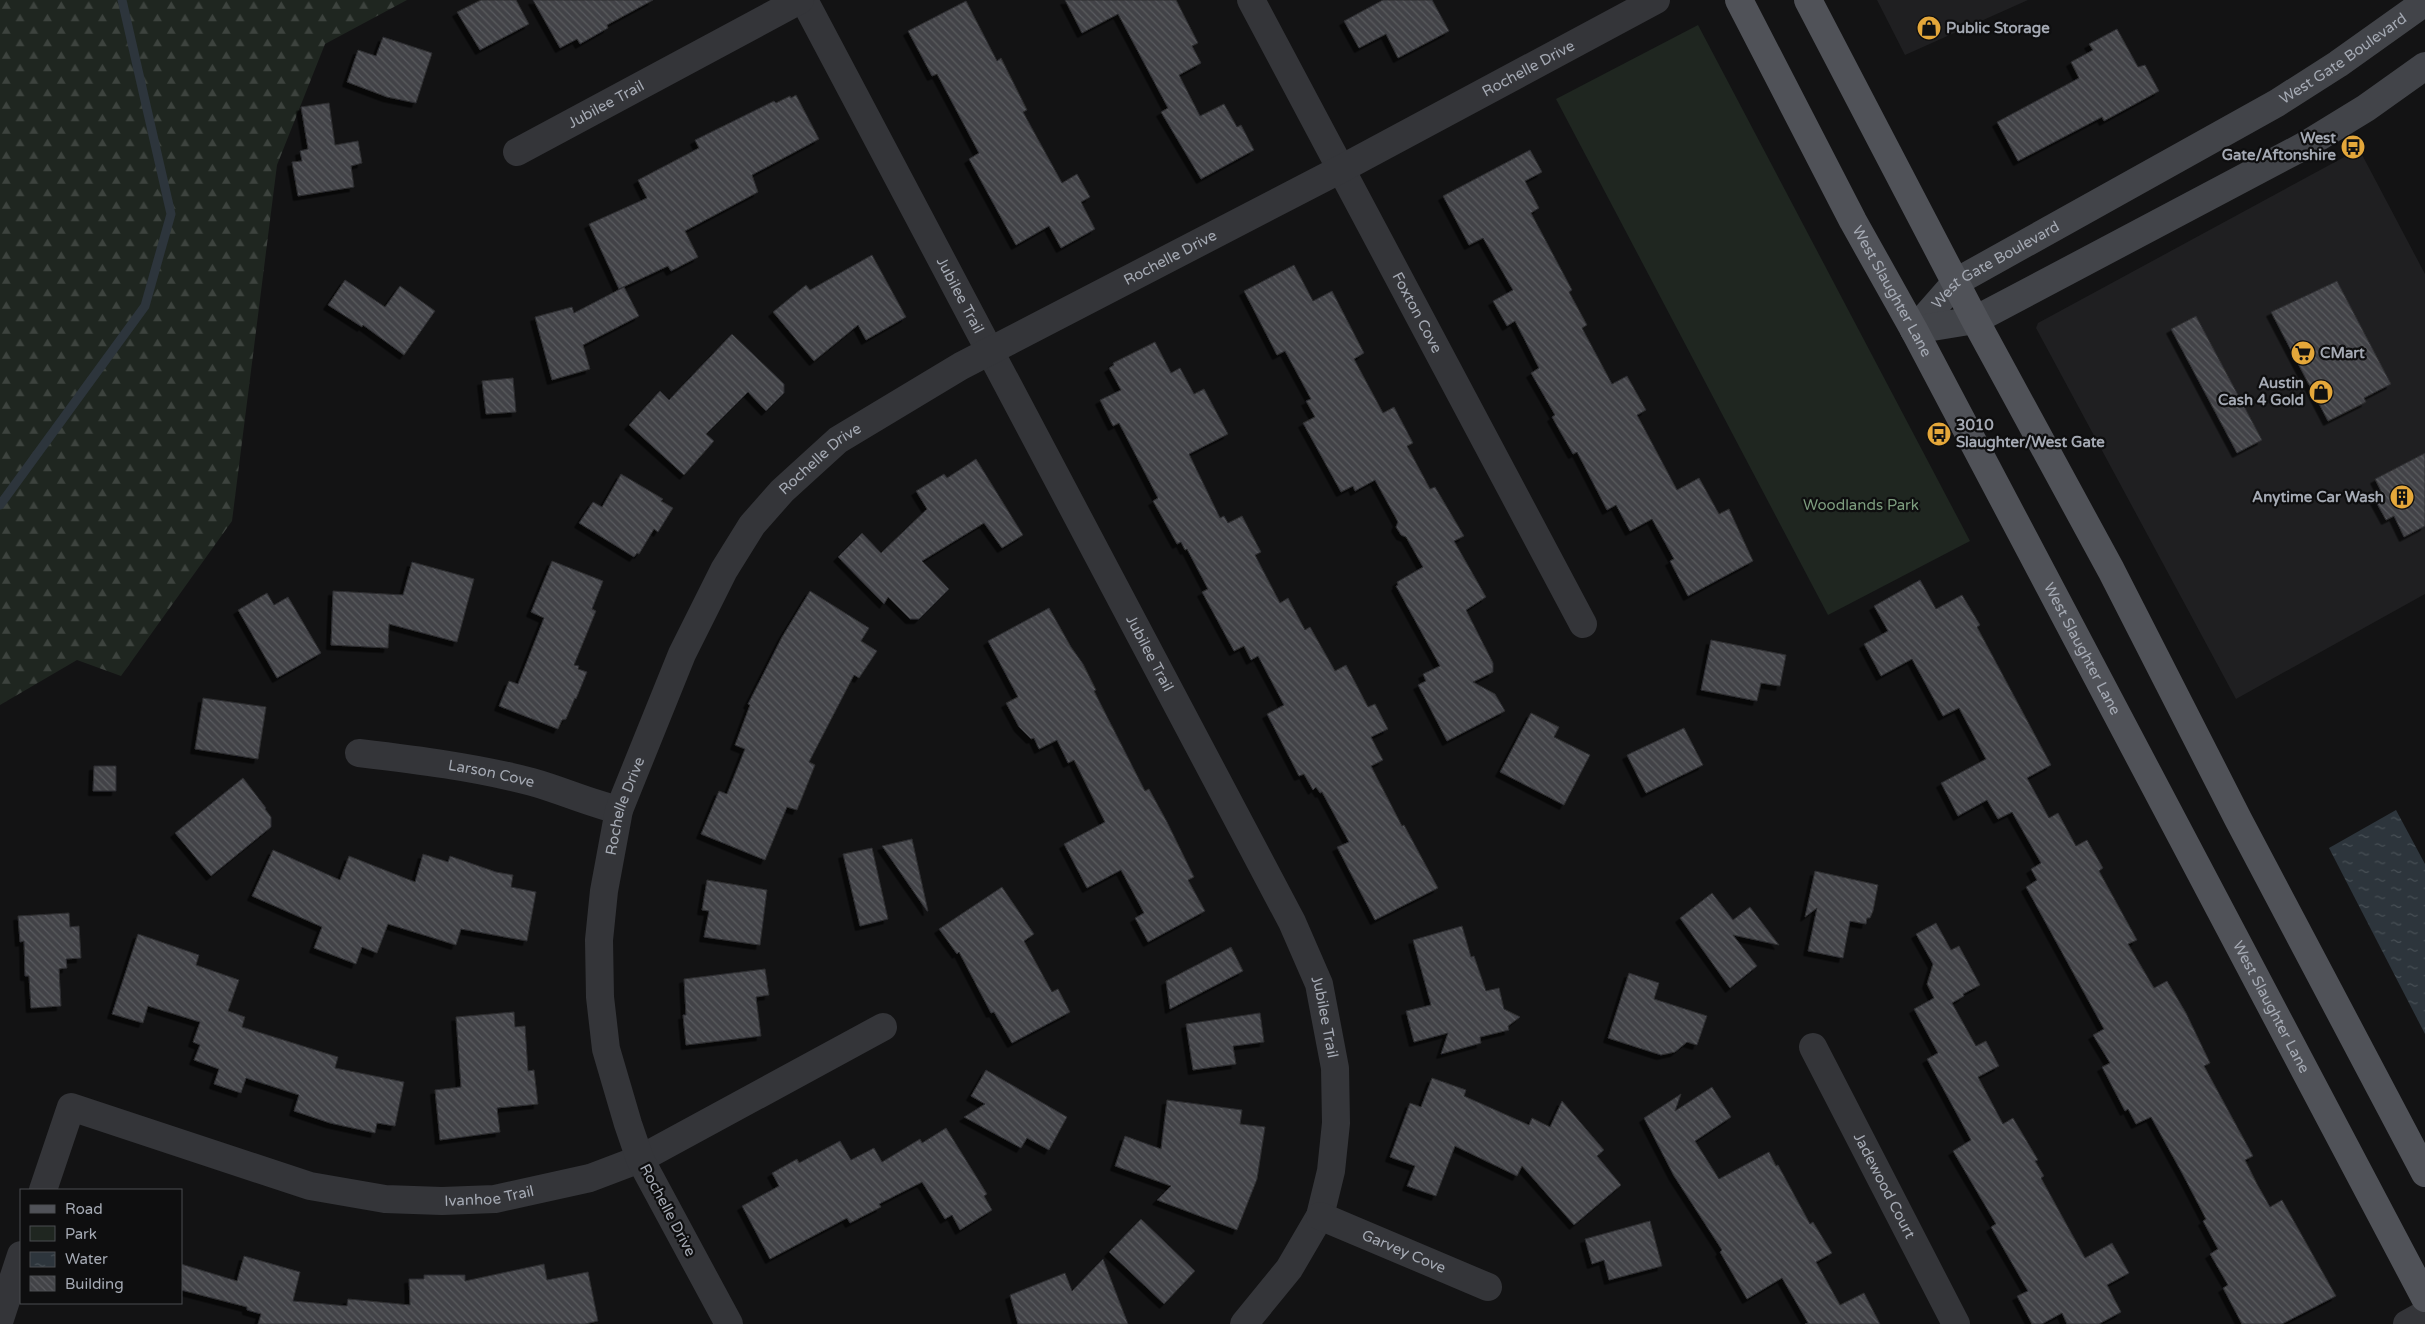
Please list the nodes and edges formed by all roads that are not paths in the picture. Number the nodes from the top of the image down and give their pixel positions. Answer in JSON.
{"nodes":[{"id":1,"x":800,"y":0,"type":"edge"},
{"id":2,"x":804,"y":0,"type":"edge"},
{"id":3,"x":1251,"y":0,"type":"edge"},
{"id":4,"x":1656,"y":0,"type":"edge"},
{"id":5,"x":1739,"y":0,"type":"edge"},
{"id":6,"x":1808,"y":0,"type":"edge"},
{"id":7,"x":2425,"y":2,"type":"edge"},
{"id":8,"x":2425,"y":66,"type":"edge"},
{"id":9,"x":517,"y":152,"type":"dead end"},
{"id":10,"x":1341,"y":169,"type":"junction"},
{"id":11,"x":1956,"y":282,"type":"junction"},
{"id":12,"x":1975,"y":320,"type":"junction"},
{"id":13,"x":1914,"y":330,"type":"junction"},
{"id":14,"x":990,"y":351,"type":"junction"},
{"id":15,"x":1583,"y":624,"type":"dead end"},
{"id":16,"x":359,"y":753,"type":"dead end"},
{"id":17,"x":619,"y":810,"type":"junction"},
{"id":18,"x":883,"y":1027,"type":"dead end"},
{"id":19,"x":1813,"y":1047,"type":"dead end"},
{"id":20,"x":640,"y":1159,"type":"junction"},
{"id":21,"x":2425,"y":1173,"type":"edge"},
{"id":22,"x":43,"y":1189,"type":"edge"},
{"id":23,"x":1320,"y":1216,"type":"junction"},
{"id":24,"x":20,"y":1258,"type":"edge"},
{"id":25,"x":1488,"y":1287,"type":"dead end"},
{"id":26,"x":2425,"y":1298,"type":"edge"},
{"id":27,"x":2425,"y":1314,"type":"edge"},
{"id":28,"x":0,"y":1319,"type":"edge"},
{"id":29,"x":729,"y":1324,"type":"edge"},
{"id":30,"x":1244,"y":1324,"type":"edge"},
{"id":31,"x":1956,"y":1324,"type":"edge"},
{"id":32,"x":2407,"y":1324,"type":"edge"}],
"edges":[{"from":1,"to":9,"type":"street","name":"Jubilee Trail"},
{"from":2,"to":14,"type":"street","name":"Jubilee Trail"},
{"from":3,"to":10,"type":"street","name":"Foxton Cove"},
{"from":4,"to":10,"type":"street","name":"Rochelle Drive"},
{"from":5,"to":13,"type":"main road","name":"West Slaughter Lane"},
{"from":6,"to":11,"type":"main road"},
{"from":7,"to":11,"type":"main road","name":"West Gate Boulevard"},
{"from":8,"to":12,"type":"main road","name":"West Gate Boulevard"},
{"from":10,"to":14,"type":"street","name":"Rochelle Drive"},
{"from":10,"to":15,"type":"street","name":"Foxton Cove"},
{"from":11,"to":12,"type":"main road"},
{"from":11,"to":13,"type":"main road","name":"West Gate Boulevard"},
{"from":12,"to":13,"type":"main road","name":"West Gate Boulevard"},
{"from":12,"to":21,"type":"main road"},
{"from":13,"to":26,"type":"main road","name":"West Slaughter Lane"},
{"from":14,"to":17,"type":"street","name":"Rochelle Drive"},
{"from":14,"to":23,"type":"street","name":"Jubilee Trail"},
{"from":16,"to":17,"type":"street","name":"Larson Cove"},
{"from":17,"to":20,"type":"street","name":"Rochelle Drive"},
{"from":18,"to":20,"type":"street","name":"Ivanhoe Trail"},
{"from":19,"to":31,"type":"street","name":"Jadewood Court"},
{"from":20,"to":22,"type":"street","name":"Ivanhoe Trail"},
{"from":20,"to":29,"type":"street","name":"Rochelle Drive"},
{"from":23,"to":25,"type":"street","name":"Garvey Cove"},
{"from":23,"to":30,"type":"street","name":"Jubilee Trail"},
{"from":24,"to":28,"type":"street"},
{"from":27,"to":32,"type":"street"}]}
